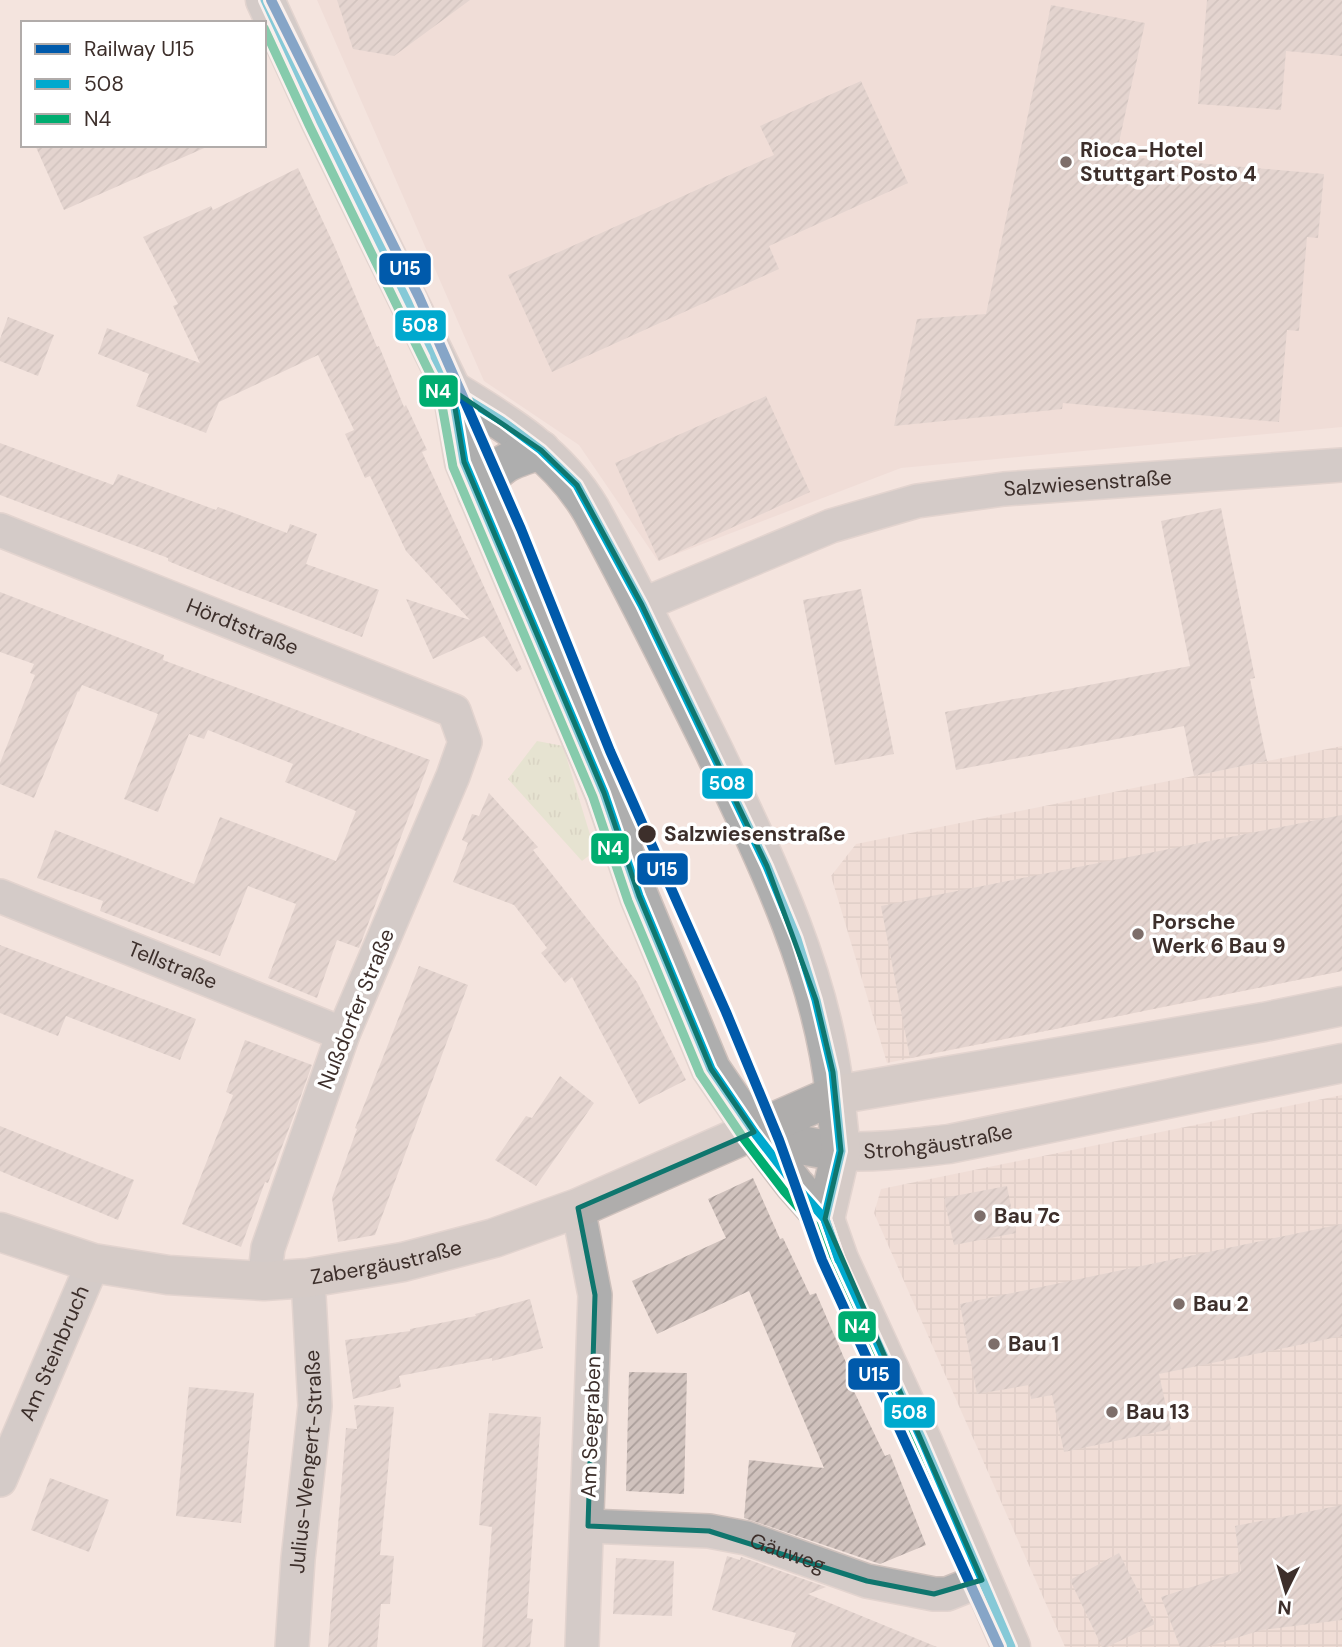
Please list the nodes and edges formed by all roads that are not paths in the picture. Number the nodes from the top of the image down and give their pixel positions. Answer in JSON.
{"nodes":[{"id":1,"x":265,"y":0,"type":"edge"},
{"id":2,"x":452,"y":390,"type":"junction"},
{"id":3,"x":541,"y":450,"type":"junction"},
{"id":4,"x":1342,"y":465,"type":"edge"},
{"id":5,"x":477,"y":494,"type":"junction"},
{"id":6,"x":0,"y":530,"type":"edge"},
{"id":7,"x":642,"y":605,"type":"junction"},
{"id":8,"x":465,"y":742,"type":"joint"},
{"id":9,"x":0,"y":895,"type":"edge"},
{"id":10,"x":1342,"y":1006,"type":"edge"},
{"id":11,"x":343,"y":1034,"type":"junction"},
{"id":12,"x":1342,"y":1063,"type":"edge"},
{"id":13,"x":835,"y":1095,"type":"junction"},
{"id":14,"x":754,"y":1132,"type":"junction"},
{"id":15,"x":841,"y":1151,"type":"junction"},
{"id":16,"x":578,"y":1208,"type":"junction"},
{"id":17,"x":825,"y":1219,"type":"junction"},
{"id":18,"x":0,"y":1232,"type":"edge"},
{"id":19,"x":93,"y":1263,"type":"junction"},
{"id":20,"x":308,"y":1278,"type":"junction"},
{"id":21,"x":264,"y":1281,"type":"junction"},
{"id":22,"x":0,"y":1480,"type":"edge"},
{"id":23,"x":588,"y":1526,"type":"junction"},
{"id":24,"x":982,"y":1580,"type":"junction"},
{"id":25,"x":292,"y":1647,"type":"edge"},
{"id":26,"x":582,"y":1647,"type":"edge"},
{"id":27,"x":1011,"y":1647,"type":"edge"}],
"edges":[{"from":1,"to":2,"type":"street"},
{"from":2,"to":3,"type":"street"},
{"from":2,"to":5,"type":"street"},
{"from":3,"to":5,"type":"street"},
{"from":3,"to":7,"type":"street"},
{"from":4,"to":7,"type":"street","name":"Salzwiesenstraße"},
{"from":5,"to":14,"type":"street"},
{"from":6,"to":8,"type":"street","name":"Hördtstraße"},
{"from":7,"to":13,"type":"street"},
{"from":8,"to":11,"type":"street","name":"Nußdorfer Straße"},
{"from":9,"to":11,"type":"street","name":"Tellstraße"},
{"from":10,"to":13,"type":"main road"},
{"from":11,"to":21,"type":"street","name":"Nußdorfer Straße"},
{"from":12,"to":15,"type":"main road","name":"Strohgäustraße"},
{"from":13,"to":14,"type":"main road"},
{"from":13,"to":15,"type":"main road"},
{"from":14,"to":15,"type":"main road","name":"Strohgäustraße"},
{"from":14,"to":16,"type":"main road","name":"Zabergäustraße"},
{"from":14,"to":17,"type":"main road"},
{"from":15,"to":17,"type":"main road"},
{"from":16,"to":20,"type":"main road","name":"Zabergäustraße"},
{"from":16,"to":23,"type":"street","name":"Am Seegraben"},
{"from":17,"to":24,"type":"main road"},
{"from":18,"to":19,"type":"main road","name":"Zabergäustraße"},
{"from":19,"to":21,"type":"main road","name":"Zabergäustraße"},
{"from":19,"to":22,"type":"street","name":"Am Steinbruch"},
{"from":20,"to":21,"type":"main road","name":"Zabergäustraße"},
{"from":20,"to":25,"type":"street","name":"Julius-Wengert-Straße"},
{"from":23,"to":24,"type":"street","name":"Gäuweg"},
{"from":23,"to":26,"type":"street","name":"Am Seegraben"},
{"from":24,"to":27,"type":"main road"}]}
